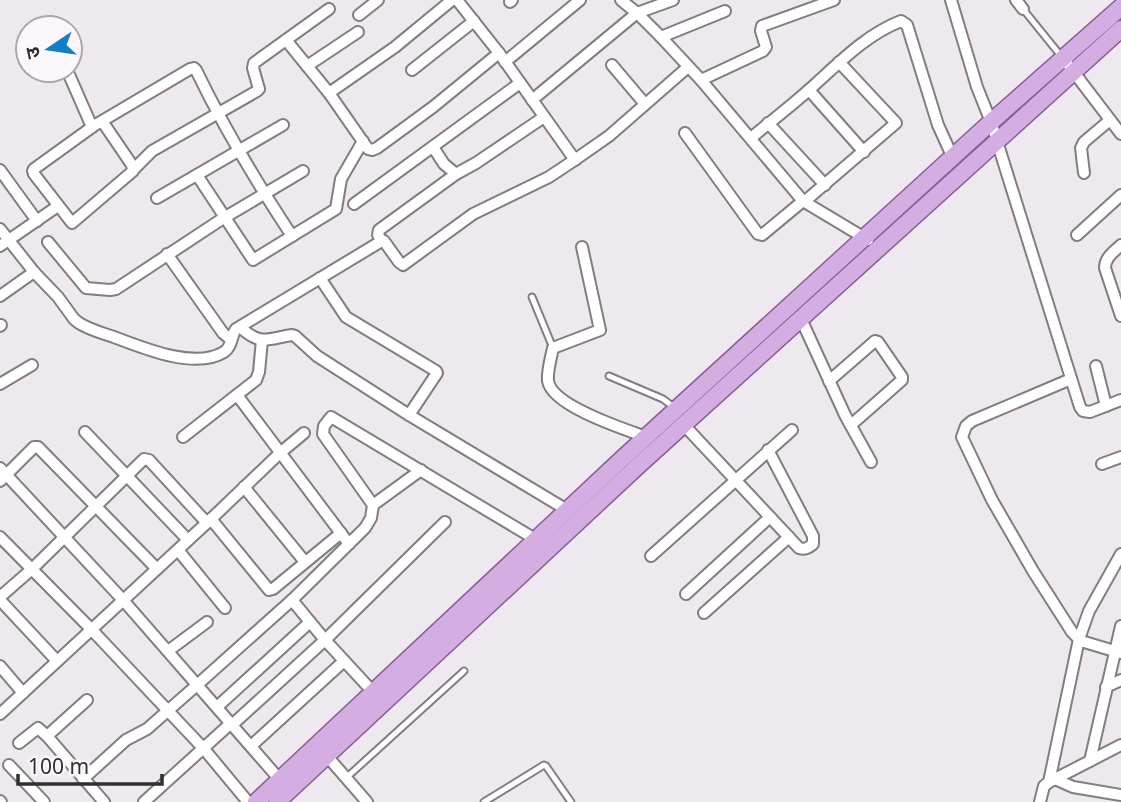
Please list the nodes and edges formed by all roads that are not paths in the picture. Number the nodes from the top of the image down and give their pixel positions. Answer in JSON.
{"nodes":[{"id":1,"x":378,"y":0,"type":"edge"},
{"id":2,"x":452,"y":0,"type":"edge"},
{"id":3,"x":457,"y":0,"type":"edge"},
{"id":4,"x":580,"y":0,"type":"edge"},
{"id":5,"x":621,"y":0,"type":"edge"},
{"id":6,"x":673,"y":0,"type":"edge"},
{"id":7,"x":834,"y":0,"type":"edge"},
{"id":8,"x":951,"y":0,"type":"edge"},
{"id":9,"x":1020,"y":5,"type":"edge"},
{"id":10,"x":329,"y":9,"type":"dead end"},
{"id":11,"x":1116,"y":9,"type":"edge"},
{"id":12,"x":724,"y":11,"type":"dead end"},
{"id":13,"x":637,"y":13,"type":"junction"},
{"id":14,"x":359,"y":15,"type":"dead end"},
{"id":15,"x":474,"y":21,"type":"junction"},
{"id":16,"x":1121,"y":29,"type":"edge"},
{"id":17,"x":358,"y":32,"type":"dead end"},
{"id":18,"x":661,"y":37,"type":"junction"},
{"id":19,"x":286,"y":40,"type":"junction"},
{"id":20,"x":502,"y":58,"type":"junction"},
{"id":21,"x":1063,"y":58,"type":"junction"},
{"id":22,"x":839,"y":62,"type":"junction"},
{"id":23,"x":612,"y":65,"type":"dead end"},
{"id":24,"x":307,"y":66,"type":"junction"},
{"id":25,"x":688,"y":66,"type":"junction"},
{"id":26,"x":412,"y":71,"type":"dead end"},
{"id":27,"x":1074,"y":72,"type":"junction"},
{"id":28,"x":701,"y":80,"type":"junction"},
{"id":29,"x":520,"y":83,"type":"junction"},
{"id":30,"x":74,"y":84,"type":"edge"},
{"id":31,"x":808,"y":90,"type":"junction"},
{"id":32,"x":329,"y":93,"type":"junction"},
{"id":33,"x":532,"y":100,"type":"junction"},
{"id":34,"x":645,"y":104,"type":"junction"},
{"id":35,"x":217,"y":114,"type":"junction"},
{"id":36,"x":544,"y":117,"type":"junction"},
{"id":37,"x":991,"y":122,"type":"junction"},
{"id":38,"x":768,"y":123,"type":"junction"},
{"id":39,"x":97,"y":124,"type":"junction"},
{"id":40,"x":284,"y":125,"type":"dead end"},
{"id":41,"x":1117,"y":126,"type":"edge"},
{"id":42,"x":685,"y":132,"type":"dead end"},
{"id":43,"x":751,"y":138,"type":"junction"},
{"id":44,"x":363,"y":141,"type":"junction"},
{"id":45,"x":997,"y":141,"type":"junction"},
{"id":46,"x":433,"y":147,"type":"junction"},
{"id":47,"x":240,"y":150,"type":"junction"},
{"id":48,"x":864,"y":152,"type":"junction"},
{"id":49,"x":953,"y":158,"type":"junction"},
{"id":50,"x":575,"y":160,"type":"junction"},
{"id":51,"x":134,"y":169,"type":"junction"},
{"id":52,"x":0,"y":170,"type":"edge"},
{"id":53,"x":303,"y":171,"type":"dead end"},
{"id":54,"x":1084,"y":173,"type":"dead end"},
{"id":55,"x":456,"y":174,"type":"junction"},
{"id":56,"x":197,"y":175,"type":"junction"},
{"id":57,"x":825,"y":184,"type":"junction"},
{"id":58,"x":264,"y":194,"type":"junction"},
{"id":59,"x":1121,"y":195,"type":"edge"},
{"id":60,"x":157,"y":198,"type":"dead end"},
{"id":61,"x":804,"y":202,"type":"junction"},
{"id":62,"x":354,"y":204,"type":"dead end"},
{"id":63,"x":58,"y":206,"type":"junction"},
{"id":64,"x":226,"y":217,"type":"junction"},
{"id":65,"x":37,"y":221,"type":"junction"},
{"id":66,"x":0,"y":229,"type":"edge"},
{"id":67,"x":1077,"y":235,"type":"dead end"},
{"id":68,"x":292,"y":236,"type":"junction"},
{"id":69,"x":865,"y":237,"type":"junction"},
{"id":70,"x":382,"y":241,"type":"junction"},
{"id":71,"x":48,"y":242,"type":"dead end"},
{"id":72,"x":4,"y":243,"type":"edge"},
{"id":73,"x":1121,"y":245,"type":"edge"},
{"id":74,"x":582,"y":247,"type":"dead end"},
{"id":75,"x":878,"y":249,"type":"junction"},
{"id":76,"x":167,"y":254,"type":"junction"},
{"id":77,"x":34,"y":272,"type":"junction"},
{"id":78,"x":320,"y":278,"type":"junction"},
{"id":79,"x":0,"y":296,"type":"edge"},
{"id":80,"x":532,"y":297,"type":"dead end"},
{"id":81,"x":1121,"y":316,"type":"edge"},
{"id":82,"x":800,"y":319,"type":"junction"},
{"id":83,"x":240,"y":327,"type":"junction"},
{"id":84,"x":232,"y":336,"type":"junction"},
{"id":85,"x":262,"y":340,"type":"junction"},
{"id":86,"x":553,"y":348,"type":"junction"},
{"id":87,"x":32,"y":365,"type":"dead end"},
{"id":88,"x":1096,"y":366,"type":"dead end"},
{"id":89,"x":609,"y":376,"type":"dead end"},
{"id":90,"x":1071,"y":379,"type":"junction"},
{"id":91,"x":829,"y":381,"type":"junction"},
{"id":92,"x":0,"y":384,"type":"edge"},
{"id":93,"x":237,"y":395,"type":"junction"},
{"id":94,"x":1121,"y":400,"type":"edge"},
{"id":95,"x":1106,"y":406,"type":"junction"},
{"id":96,"x":677,"y":409,"type":"junction"},
{"id":97,"x":409,"y":415,"type":"junction"},
{"id":98,"x":684,"y":425,"type":"junction"},
{"id":99,"x":850,"y":425,"type":"junction"},
{"id":100,"x":792,"y":430,"type":"dead end"},
{"id":101,"x":86,"y":432,"type":"dead end"},
{"id":102,"x":304,"y":433,"type":"dead end"},
{"id":103,"x":183,"y":437,"type":"dead end"},
{"id":104,"x":646,"y":437,"type":"junction"},
{"id":105,"x":768,"y":450,"type":"junction"},
{"id":106,"x":280,"y":453,"type":"junction"},
{"id":107,"x":1121,"y":457,"type":"edge"},
{"id":108,"x":871,"y":462,"type":"dead end"},
{"id":109,"x":1102,"y":464,"type":"dead end"},
{"id":110,"x":421,"y":470,"type":"junction"},
{"id":111,"x":127,"y":474,"type":"junction"},
{"id":112,"x":2,"y":475,"type":"edge"},
{"id":113,"x":735,"y":479,"type":"junction"},
{"id":114,"x":244,"y":487,"type":"junction"},
{"id":115,"x":373,"y":505,"type":"junction"},
{"id":116,"x":96,"y":506,"type":"junction"},
{"id":117,"x":567,"y":510,"type":"junction"},
{"id":118,"x":770,"y":517,"type":"junction"},
{"id":119,"x":209,"y":521,"type":"junction"},
{"id":120,"x":445,"y":522,"type":"dead end"},
{"id":121,"x":341,"y":533,"type":"junction"},
{"id":122,"x":0,"y":537,"type":"edge"},
{"id":123,"x":65,"y":537,"type":"junction"},
{"id":124,"x":789,"y":537,"type":"junction"},
{"id":125,"x":536,"y":539,"type":"junction"},
{"id":126,"x":188,"y":540,"type":"junction"},
{"id":127,"x":349,"y":544,"type":"junction"},
{"id":128,"x":178,"y":550,"type":"junction"},
{"id":129,"x":1121,"y":554,"type":"edge"},
{"id":130,"x":651,"y":556,"type":"dead end"},
{"id":131,"x":305,"y":562,"type":"junction"},
{"id":132,"x":32,"y":569,"type":"junction"},
{"id":133,"x":157,"y":569,"type":"junction"},
{"id":134,"x":686,"y":594,"type":"dead end"},
{"id":135,"x":0,"y":599,"type":"edge"},
{"id":136,"x":123,"y":600,"type":"junction"},
{"id":137,"x":292,"y":600,"type":"junction"},
{"id":138,"x":225,"y":608,"type":"dead end"},
{"id":139,"x":704,"y":613,"type":"dead end"},
{"id":140,"x":207,"y":622,"type":"dead end"},
{"id":141,"x":310,"y":622,"type":"junction"},
{"id":142,"x":1121,"y":626,"type":"edge"},
{"id":143,"x":91,"y":629,"type":"junction"},
{"id":144,"x":1079,"y":639,"type":"junction"},
{"id":145,"x":325,"y":640,"type":"junction"},
{"id":146,"x":168,"y":651,"type":"junction"},
{"id":147,"x":1118,"y":652,"type":"edge"},
{"id":148,"x":57,"y":661,"type":"junction"},
{"id":149,"x":344,"y":661,"type":"junction"},
{"id":150,"x":0,"y":666,"type":"edge"},
{"id":151,"x":464,"y":671,"type":"dead end"},
{"id":152,"x":1121,"y":680,"type":"edge"},
{"id":153,"x":197,"y":685,"type":"junction"},
{"id":154,"x":1107,"y":687,"type":"junction"},
{"id":155,"x":373,"y":692,"type":"junction"},
{"id":156,"x":23,"y":693,"type":"junction"},
{"id":157,"x":87,"y":700,"type":"dead end"},
{"id":158,"x":217,"y":707,"type":"junction"},
{"id":159,"x":167,"y":710,"type":"junction"},
{"id":160,"x":0,"y":713,"type":"edge"},
{"id":161,"x":232,"y":725,"type":"junction"},
{"id":162,"x":47,"y":736,"type":"junction"},
{"id":163,"x":19,"y":743,"type":"dead end"},
{"id":164,"x":1121,"y":744,"type":"edge"},
{"id":165,"x":251,"y":746,"type":"junction"},
{"id":166,"x":204,"y":749,"type":"junction"},
{"id":167,"x":327,"y":756,"type":"junction"},
{"id":168,"x":1090,"y":761,"type":"junction"},
{"id":169,"x":9,"y":765,"type":"dead end"},
{"id":170,"x":346,"y":778,"type":"junction"},
{"id":171,"x":83,"y":779,"type":"junction"},
{"id":172,"x":280,"y":780,"type":"junction"},
{"id":173,"x":1052,"y":780,"type":"junction"},
{"id":174,"x":1121,"y":795,"type":"edge"},
{"id":175,"x":44,"y":802,"type":"edge"},
{"id":176,"x":104,"y":802,"type":"edge"},
{"id":177,"x":144,"y":802,"type":"edge"},
{"id":178,"x":248,"y":802,"type":"edge"},
{"id":179,"x":256,"y":802,"type":"edge"},
{"id":180,"x":277,"y":802,"type":"edge"},
{"id":181,"x":367,"y":802,"type":"edge"},
{"id":182,"x":484,"y":802,"type":"edge"},
{"id":183,"x":571,"y":802,"type":"edge"},
{"id":184,"x":1040,"y":802,"type":"edge"}],
"edges":[{"from":1,"to":14,"type":"street"},
{"from":2,"to":32,"type":"street"},
{"from":3,"to":15,"type":"street"},
{"from":4,"to":20,"type":"street"},
{"from":5,"to":13,"type":"street"},
{"from":6,"to":13,"type":"street"},
{"from":7,"to":28,"type":"street"},
{"from":8,"to":37,"type":"street"},
{"from":9,"to":21,"type":"lane"},
{"from":10,"to":19,"type":"street"},
{"from":11,"to":21,"type":"main road"},
{"from":12,"to":18,"type":"street"},
{"from":13,"to":18,"type":"street"},
{"from":13,"to":33,"type":"street"},
{"from":15,"to":20,"type":"street"},
{"from":15,"to":26,"type":"street"},
{"from":16,"to":27,"type":"main road"},
{"from":17,"to":24,"type":"street"},
{"from":18,"to":25,"type":"street"},
{"from":19,"to":24,"type":"street"},
{"from":19,"to":35,"type":"street"},
{"from":20,"to":29,"type":"street"},
{"from":20,"to":44,"type":"street"},
{"from":21,"to":27,"type":"street"},
{"from":21,"to":37,"type":"main road"},
{"from":22,"to":31,"type":"street"},
{"from":22,"to":48,"type":"street"},
{"from":22,"to":49,"type":"street"},
{"from":23,"to":34,"type":"street"},
{"from":24,"to":32,"type":"street"},
{"from":25,"to":28,"type":"street"},
{"from":25,"to":34,"type":"street"},
{"from":27,"to":41,"type":"street"},
{"from":27,"to":45,"type":"main road"},
{"from":28,"to":43,"type":"street"},
{"from":29,"to":33,"type":"street"},
{"from":29,"to":46,"type":"street"},
{"from":30,"to":39,"type":"street"},
{"from":31,"to":38,"type":"street"},
{"from":31,"to":48,"type":"street"},
{"from":32,"to":44,"type":"street"},
{"from":33,"to":36,"type":"street"},
{"from":34,"to":50,"type":"street"},
{"from":35,"to":39,"type":"street"},
{"from":35,"to":47,"type":"street"},
{"from":35,"to":51,"type":"street"},
{"from":36,"to":50,"type":"street"},
{"from":36,"to":55,"type":"street"},
{"from":37,"to":45,"type":"street"},
{"from":37,"to":49,"type":"main road"},
{"from":38,"to":43,"type":"street"},
{"from":38,"to":57,"type":"street"},
{"from":39,"to":51,"type":"street"},
{"from":39,"to":63,"type":"street"},
{"from":40,"to":47,"type":"street"},
{"from":41,"to":54,"type":"street"},
{"from":42,"to":61,"type":"street"},
{"from":43,"to":61,"type":"street"},
{"from":44,"to":68,"type":"street"},
{"from":45,"to":75,"type":"main road"},
{"from":45,"to":90,"type":"street"},
{"from":46,"to":55,"type":"street"},
{"from":46,"to":62,"type":"street"},
{"from":47,"to":56,"type":"street"},
{"from":47,"to":58,"type":"street"},
{"from":48,"to":57,"type":"street"},
{"from":49,"to":69,"type":"main road"},
{"from":50,"to":70,"type":"street"},
{"from":51,"to":63,"type":"street"},
{"from":52,"to":65,"type":"street"},
{"from":53,"to":58,"type":"street"},
{"from":55,"to":70,"type":"street"},
{"from":56,"to":60,"type":"street"},
{"from":56,"to":64,"type":"street"},
{"from":57,"to":61,"type":"street"},
{"from":58,"to":64,"type":"street"},
{"from":58,"to":68,"type":"street"},
{"from":59,"to":67,"type":"street"},
{"from":61,"to":69,"type":"street"},
{"from":63,"to":65,"type":"street"},
{"from":64,"to":68,"type":"street"},
{"from":64,"to":76,"type":"street"},
{"from":65,"to":72,"type":"street"},
{"from":66,"to":72,"type":"street"},
{"from":69,"to":75,"type":"street"},
{"from":69,"to":96,"type":"main road"},
{"from":70,"to":78,"type":"street"},
{"from":71,"to":76,"type":"street"},
{"from":72,"to":77,"type":"street"},
{"from":73,"to":81,"type":"street"},
{"from":74,"to":86,"type":"street"},
{"from":75,"to":82,"type":"main road"},
{"from":76,"to":84,"type":"street"},
{"from":77,"to":79,"type":"street"},
{"from":77,"to":84,"type":"street"},
{"from":78,"to":83,"type":"street"},
{"from":78,"to":97,"type":"street"},
{"from":80,"to":86,"type":"lane"},
{"from":82,"to":91,"type":"street"},
{"from":82,"to":98,"type":"main road"},
{"from":83,"to":84,"type":"street"},
{"from":83,"to":85,"type":"street"},
{"from":85,"to":93,"type":"street"},
{"from":85,"to":97,"type":"street"},
{"from":86,"to":104,"type":"street"},
{"from":87,"to":92,"type":"street"},
{"from":88,"to":95,"type":"street"},
{"from":89,"to":96,"type":"lane"},
{"from":90,"to":95,"type":"street"},
{"from":90,"to":144,"type":"street"},
{"from":91,"to":99,"type":"street"},
{"from":91,"to":99,"type":"street"},
{"from":93,"to":103,"type":"street"},
{"from":93,"to":106,"type":"street"},
{"from":94,"to":95,"type":"street"},
{"from":96,"to":104,"type":"main road"},
{"from":97,"to":117,"type":"street"},
{"from":98,"to":113,"type":"street"},
{"from":98,"to":167,"type":"main road"},
{"from":99,"to":108,"type":"street"},
{"from":100,"to":105,"type":"street"},
{"from":101,"to":111,"type":"street"},
{"from":102,"to":106,"type":"street"},
{"from":104,"to":117,"type":"main road"},
{"from":105,"to":113,"type":"street"},
{"from":105,"to":124,"type":"street"},
{"from":106,"to":114,"type":"street"},
{"from":106,"to":121,"type":"street"},
{"from":107,"to":109,"type":"street"},
{"from":110,"to":115,"type":"street"},
{"from":110,"to":115,"type":"street"},
{"from":110,"to":125,"type":"street"},
{"from":111,"to":116,"type":"street"},
{"from":111,"to":119,"type":"street"},
{"from":111,"to":126,"type":"street"},
{"from":112,"to":116,"type":"street"},
{"from":112,"to":123,"type":"street"},
{"from":113,"to":118,"type":"street"},
{"from":113,"to":130,"type":"street"},
{"from":114,"to":119,"type":"street"},
{"from":114,"to":131,"type":"street"},
{"from":115,"to":127,"type":"street"},
{"from":116,"to":123,"type":"street"},
{"from":116,"to":133,"type":"street"},
{"from":117,"to":125,"type":"main road"},
{"from":118,"to":124,"type":"street"},
{"from":118,"to":134,"type":"street"},
{"from":119,"to":126,"type":"street"},
{"from":119,"to":131,"type":"street"},
{"from":120,"to":145,"type":"street"},
{"from":121,"to":127,"type":"street"},
{"from":121,"to":131,"type":"street"},
{"from":122,"to":132,"type":"street"},
{"from":123,"to":132,"type":"street"},
{"from":123,"to":136,"type":"street"},
{"from":124,"to":139,"type":"street"},
{"from":125,"to":155,"type":"main road"},
{"from":126,"to":128,"type":"street"},
{"from":127,"to":137,"type":"street"},
{"from":128,"to":133,"type":"street"},
{"from":128,"to":138,"type":"street"},
{"from":129,"to":144,"type":"street"},
{"from":132,"to":135,"type":"street"},
{"from":132,"to":143,"type":"street"},
{"from":133,"to":136,"type":"street"},
{"from":135,"to":148,"type":"street"},
{"from":136,"to":143,"type":"street"},
{"from":136,"to":146,"type":"street"},
{"from":137,"to":141,"type":"street"},
{"from":137,"to":153,"type":"street"},
{"from":140,"to":146,"type":"street"},
{"from":141,"to":145,"type":"street"},
{"from":141,"to":158,"type":"street"},
{"from":142,"to":147,"type":"street"},
{"from":143,"to":148,"type":"street"},
{"from":143,"to":159,"type":"street"},
{"from":144,"to":147,"type":"street"},
{"from":144,"to":173,"type":"street"},
{"from":145,"to":149,"type":"street"},
{"from":145,"to":161,"type":"street"},
{"from":146,"to":153,"type":"street"},
{"from":147,"to":154,"type":"street"},
{"from":148,"to":156,"type":"street"},
{"from":149,"to":155,"type":"street"},
{"from":149,"to":165,"type":"street"},
{"from":150,"to":156,"type":"street"},
{"from":151,"to":170,"type":"lane"},
{"from":152,"to":154,"type":"street"},
{"from":153,"to":158,"type":"street"},
{"from":153,"to":159,"type":"street"},
{"from":154,"to":168,"type":"street"},
{"from":155,"to":172,"type":"main road"},
{"from":156,"to":160,"type":"street"},
{"from":157,"to":162,"type":"street"},
{"from":158,"to":161,"type":"street"},
{"from":159,"to":166,"type":"street"},
{"from":159,"to":171,"type":"street"},
{"from":161,"to":165,"type":"street"},
{"from":161,"to":166,"type":"street"},
{"from":162,"to":163,"type":"street"},
{"from":162,"to":171,"type":"street"},
{"from":164,"to":168,"type":"street"},
{"from":165,"to":172,"type":"street"},
{"from":166,"to":177,"type":"street"},
{"from":166,"to":178,"type":"street"},
{"from":167,"to":170,"type":"street"},
{"from":167,"to":180,"type":"main road"},
{"from":168,"to":173,"type":"street"},
{"from":169,"to":175,"type":"street"},
{"from":170,"to":181,"type":"street"},
{"from":171,"to":176,"type":"street"},
{"from":172,"to":179,"type":"main road"},
{"from":173,"to":174,"type":"street"},
{"from":173,"to":184,"type":"street"},
{"from":182,"to":183,"type":"lane"}]}
